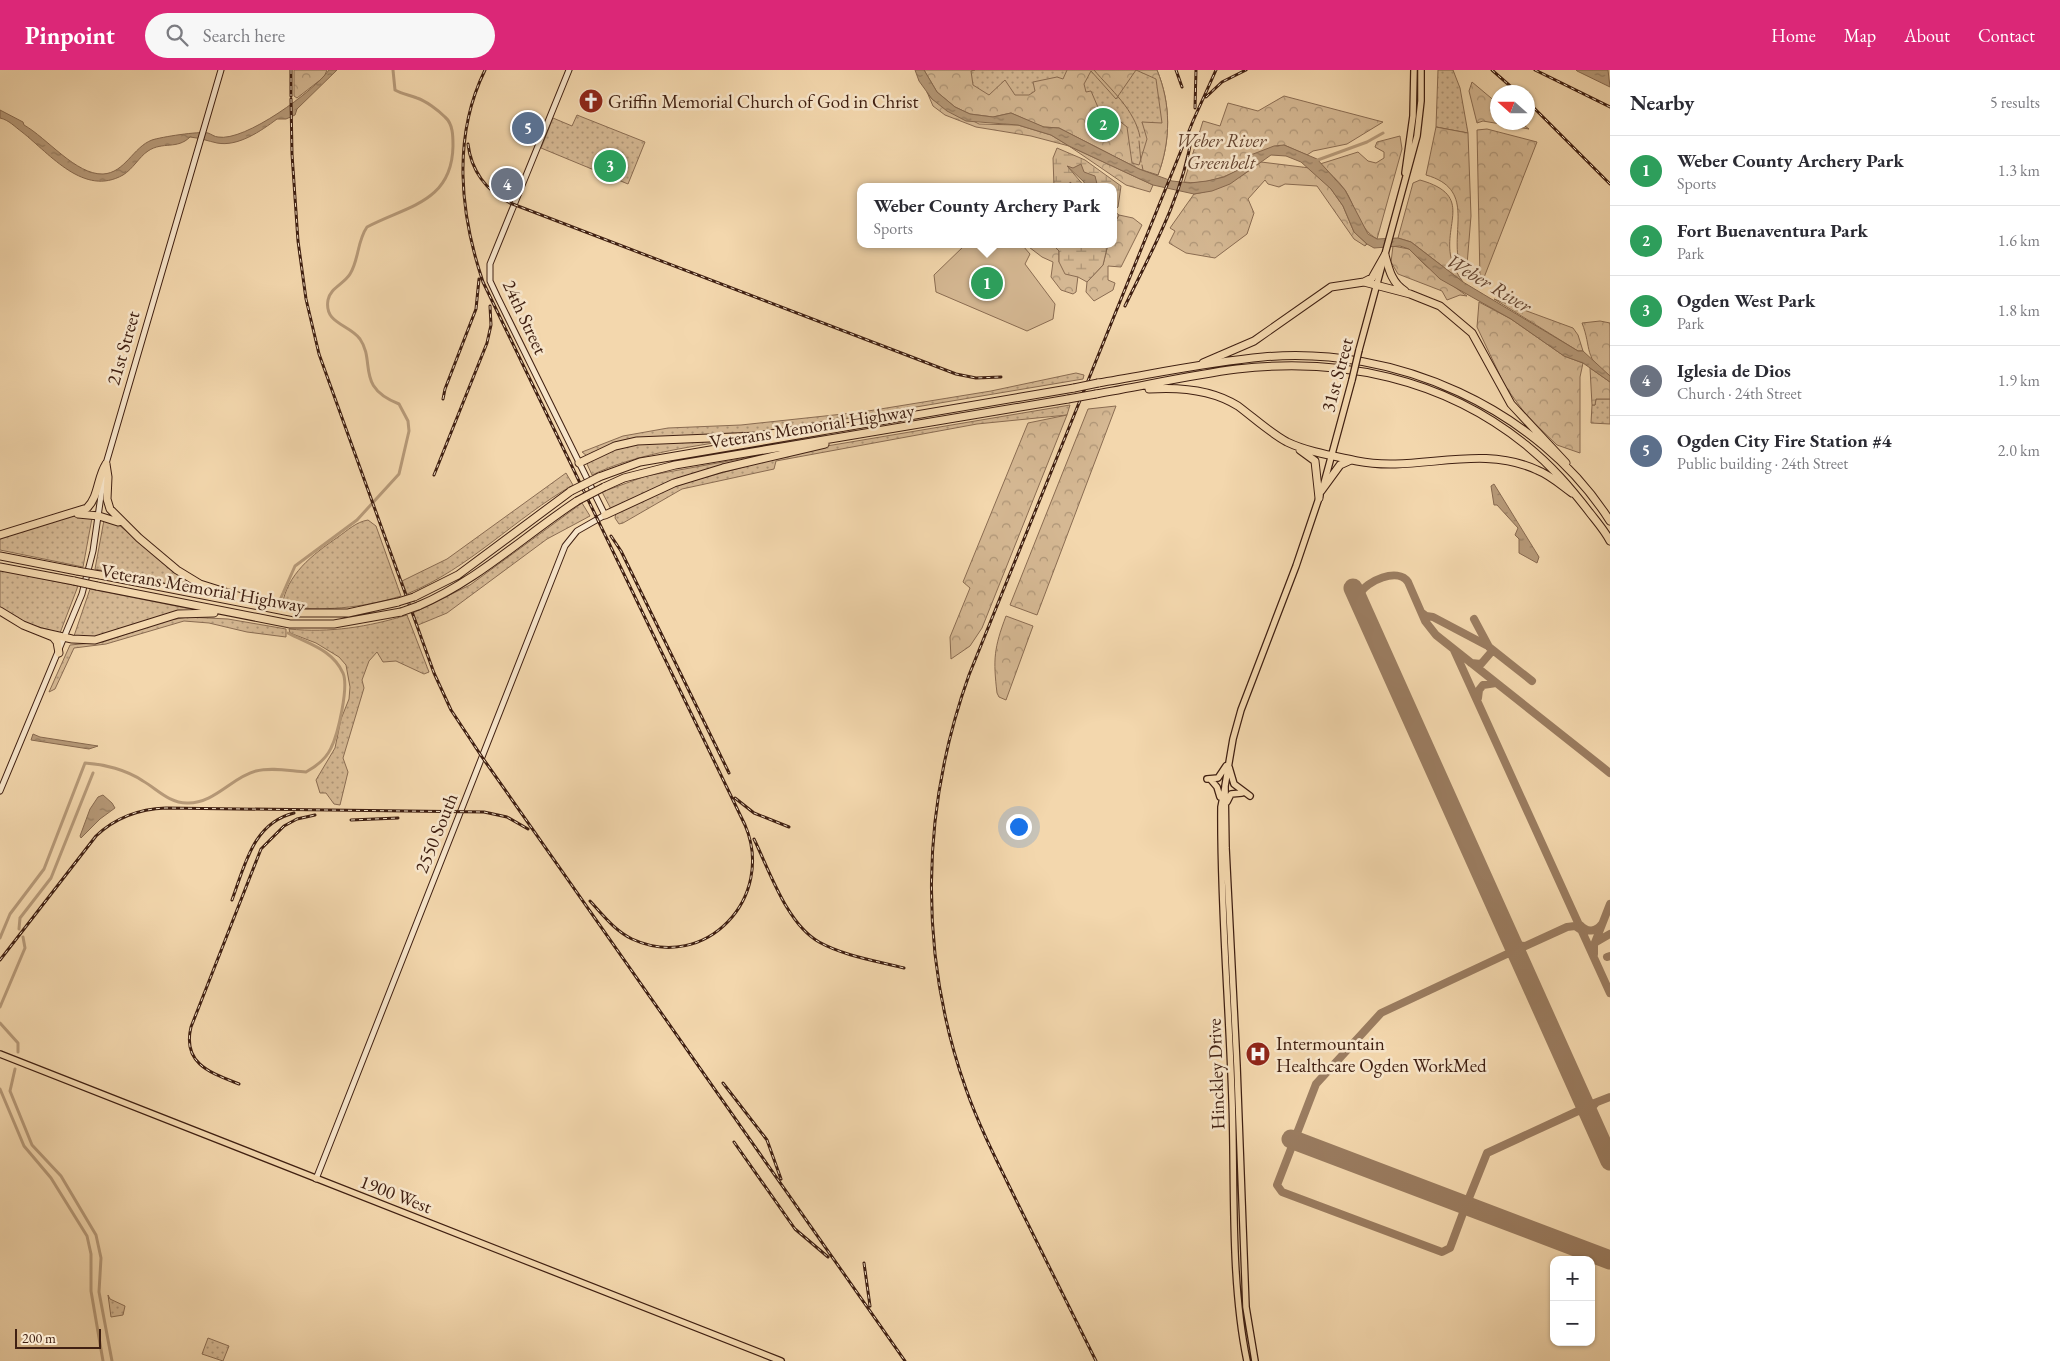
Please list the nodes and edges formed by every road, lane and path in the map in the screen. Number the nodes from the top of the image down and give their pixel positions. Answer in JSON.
{"nodes":[{"id":1,"x":221,"y":70,"type":"edge"},
{"id":2,"x":569,"y":70,"type":"edge"},
{"id":3,"x":1414,"y":70,"type":"edge"},
{"id":4,"x":1421,"y":70,"type":"edge"},
{"id":5,"x":1405,"y":175,"type":"junction"},
{"id":6,"x":1385,"y":256,"type":"junction"},
{"id":7,"x":1364,"y":282,"type":"junction"},
{"id":8,"x":1377,"y":286,"type":"junction"},
{"id":9,"x":1410,"y":294,"type":"junction"},
{"id":10,"x":1190,"y":368,"type":"junction"},
{"id":11,"x":1116,"y":391,"type":"junction"},
{"id":12,"x":868,"y":421,"type":"junction"},
{"id":13,"x":871,"y":433,"type":"junction"},
{"id":14,"x":1276,"y":436,"type":"junction"},
{"id":15,"x":1332,"y":455,"type":"junction"},
{"id":16,"x":1351,"y":460,"type":"junction"},
{"id":17,"x":580,"y":463,"type":"junction"},
{"id":18,"x":106,"y":464,"type":"junction"},
{"id":19,"x":1587,"y":488,"type":"junction"},
{"id":20,"x":1320,"y":495,"type":"junction"},
{"id":21,"x":1580,"y":500,"type":"junction"},
{"id":22,"x":72,"y":514,"type":"junction"},
{"id":23,"x":605,"y":515,"type":"junction"},
{"id":24,"x":99,"y":516,"type":"junction"},
{"id":25,"x":1610,"y":521,"type":"edge"},
{"id":26,"x":128,"y":528,"type":"junction"},
{"id":27,"x":0,"y":535,"type":"edge"},
{"id":28,"x":1610,"y":541,"type":"edge"},
{"id":29,"x":0,"y":556,"type":"edge"},
{"id":30,"x":0,"y":566,"type":"edge"},
{"id":31,"x":0,"y":611,"type":"edge"},
{"id":32,"x":295,"y":613,"type":"junction"},
{"id":33,"x":259,"y":618,"type":"junction"},
{"id":34,"x":41,"y":632,"type":"junction"},
{"id":35,"x":66,"y":638,"type":"junction"},
{"id":36,"x":59,"y":653,"type":"junction"},
{"id":37,"x":1252,"y":681,"type":"joint"},
{"id":38,"x":1228,"y":764,"type":"junction"},
{"id":39,"x":0,"y":791,"type":"edge"},
{"id":40,"x":1242,"y":793,"type":"dead end"},
{"id":41,"x":1250,"y":796,"type":"dead end"},
{"id":42,"x":1224,"y":802,"type":"junction"},
{"id":43,"x":0,"y":1054,"type":"edge"},
{"id":44,"x":316,"y":1179,"type":"junction"},
{"id":45,"x":782,"y":1361,"type":"edge"},
{"id":46,"x":1247,"y":1361,"type":"edge"},
{"id":47,"x":1255,"y":1361,"type":"edge"}],
"edges":[{"from":1,"to":18,"type":"main road","name":"21st Street"},
{"from":2,"to":17,"type":"main road","name":"24th Street"},
{"from":3,"to":5,"type":"main road"},
{"from":4,"to":5,"type":"main road","name":"31st Street"},
{"from":5,"to":6,"type":"main road","name":"31st Street"},
{"from":6,"to":7,"type":"highway"},
{"from":6,"to":8,"type":"main road","name":"31st Street"},
{"from":6,"to":9,"type":"highway"},
{"from":7,"to":8,"type":"highway"},
{"from":7,"to":10,"type":"highway"},
{"from":8,"to":9,"type":"highway"},
{"from":8,"to":15,"type":"main road","name":"31st Street","bridge":true},
{"from":9,"to":19,"type":"highway"},
{"from":10,"to":12,"type":"highway","name":"Veterans Memorial Highway","bridge":true},
{"from":10,"to":19,"type":"highway","name":"Veterans Memorial Highway"},
{"from":11,"to":13,"type":"highway","name":"Veterans Memorial Highway","bridge":true},
{"from":11,"to":14,"type":"highway"},
{"from":11,"to":21,"type":"highway","name":"Veterans Memorial Highway"},
{"from":12,"to":17,"type":"highway"},
{"from":12,"to":32,"type":"highway","name":"Veterans Memorial Highway","bridge":true},
{"from":13,"to":23,"type":"highway"},
{"from":13,"to":33,"type":"highway","name":"Veterans Memorial Highway","bridge":true},
{"from":14,"to":15,"type":"highway"},
{"from":14,"to":20,"type":"highway"},
{"from":15,"to":16,"type":"highway"},
{"from":15,"to":20,"type":"main road","name":"31st Street"},
{"from":16,"to":20,"type":"highway"},
{"from":16,"to":21,"type":"highway"},
{"from":17,"to":23,"type":"main road","name":"24th Street"},
{"from":18,"to":22,"type":"highway"},
{"from":18,"to":24,"type":"main road","name":"21st Street"},
{"from":18,"to":26,"type":"highway"},
{"from":19,"to":25,"type":"highway","name":"Veterans Memorial Highway"},
{"from":20,"to":37,"type":"main road","name":"31st Street"},
{"from":21,"to":28,"type":"highway","name":"Veterans Memorial Highway"},
{"from":22,"to":24,"type":"highway"},
{"from":22,"to":27,"type":"highway"},
{"from":23,"to":44,"type":"main road","name":"2550 South"},
{"from":24,"to":26,"type":"highway"},
{"from":24,"to":35,"type":"main road","name":"21st Street"},
{"from":26,"to":32,"type":"highway"},
{"from":29,"to":32,"type":"highway","name":"Veterans Memorial Highway","bridge":true},
{"from":30,"to":33,"type":"highway","name":"Veterans Memorial Highway","bridge":true},
{"from":31,"to":34,"type":"highway"},
{"from":33,"to":35,"type":"highway"},
{"from":34,"to":35,"type":"highway"},
{"from":34,"to":36,"type":"highway"},
{"from":35,"to":36,"type":"main road","name":"21st Street"},
{"from":36,"to":39,"type":"main road","name":"21st Street"},
{"from":37,"to":38,"type":"main road","name":"Hinckley Drive"},
{"from":38,"to":41,"type":"main road"},
{"from":38,"to":42,"type":"main road","name":"Hinckley Drive"},
{"from":38,"to":42,"type":"main road"},
{"from":40,"to":42,"type":"main road"},
{"from":42,"to":46,"type":"main road","name":"Hinckley Drive"},
{"from":42,"to":47,"type":"main road","name":"Hinckley Drive"},
{"from":43,"to":44,"type":"main road","name":"1900 West"},
{"from":44,"to":45,"type":"main road","name":"1900 West"}]}
